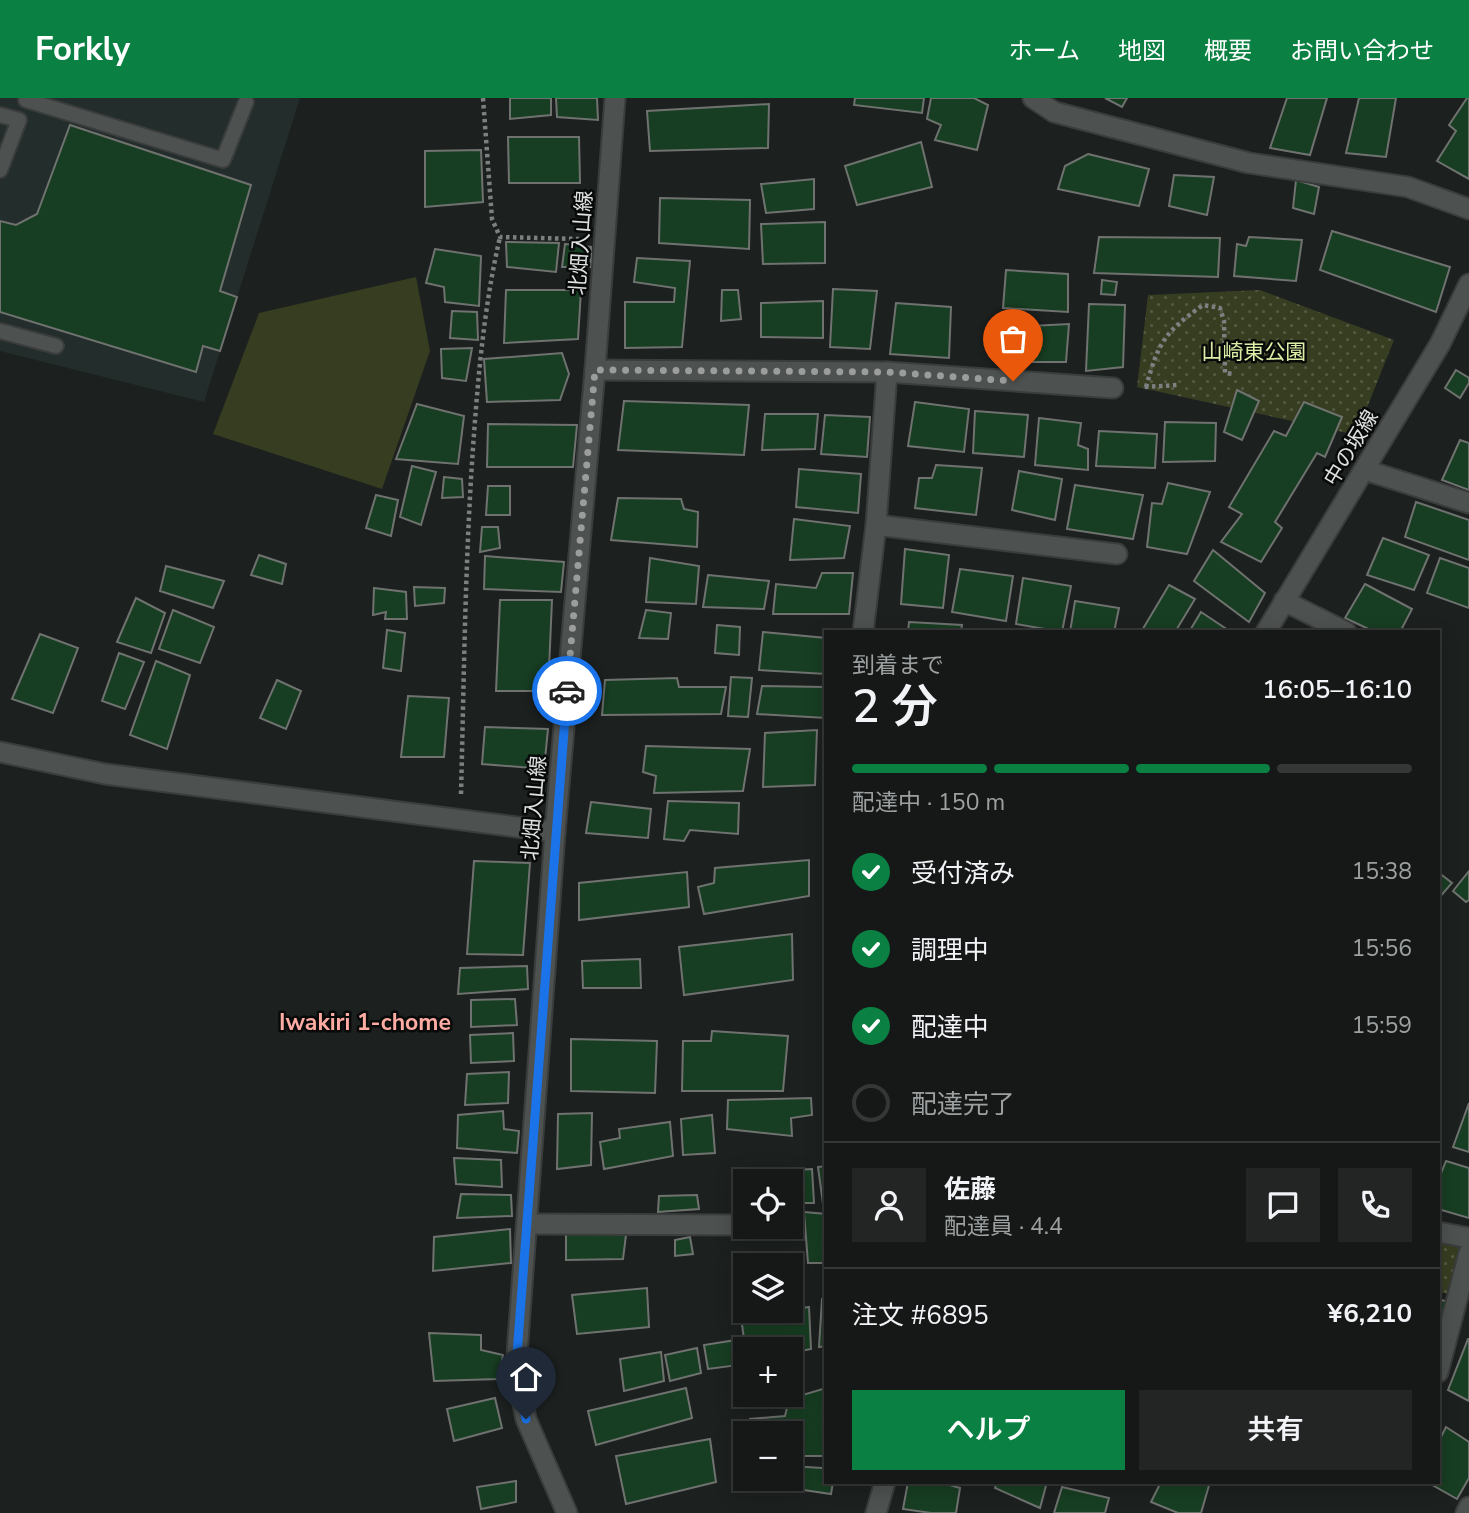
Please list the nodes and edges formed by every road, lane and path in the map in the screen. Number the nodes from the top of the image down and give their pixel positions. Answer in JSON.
{"nodes":[{"id":1,"x":483,"y":98,"type":"edge"},
{"id":2,"x":615,"y":98,"type":"edge"},
{"id":3,"x":1033,"y":98,"type":"edge"},
{"id":4,"x":27,"y":99,"type":"edge"},
{"id":5,"x":242,"y":100,"type":"edge"},
{"id":6,"x":0,"y":116,"type":"edge"},
{"id":7,"x":19,"y":120,"type":"junction"},
{"id":8,"x":0,"y":170,"type":"edge"},
{"id":9,"x":1469,"y":209,"type":"edge"},
{"id":10,"x":500,"y":237,"type":"junction"},
{"id":11,"x":604,"y":240,"type":"junction"},
{"id":12,"x":1469,"y":284,"type":"edge"},
{"id":13,"x":0,"y":331,"type":"edge"},
{"id":14,"x":57,"y":346,"type":"dead end"},
{"id":15,"x":595,"y":370,"type":"junction"},
{"id":16,"x":887,"y":372,"type":"junction"},
{"id":17,"x":1235,"y":374,"type":"dead end"},
{"id":18,"x":1177,"y":385,"type":"dead end"},
{"id":19,"x":1146,"y":387,"type":"junction"},
{"id":20,"x":1113,"y":388,"type":"joint"},
{"id":21,"x":1365,"y":470,"type":"junction"},
{"id":22,"x":1469,"y":503,"type":"edge"},
{"id":23,"x":876,"y":525,"type":"junction"},
{"id":24,"x":1117,"y":554,"type":"dead end"},
{"id":25,"x":1284,"y":601,"type":"junction"},
{"id":26,"x":863,"y":630,"type":"edge"},
{"id":27,"x":1267,"y":630,"type":"edge"},
{"id":28,"x":1342,"y":630,"type":"edge"},
{"id":29,"x":0,"y":752,"type":"edge"},
{"id":30,"x":461,"y":796,"type":"dead end"},
{"id":31,"x":555,"y":832,"type":"junction"},
{"id":32,"x":527,"y":1224,"type":"junction"},
{"id":33,"x":733,"y":1225,"type":"edge"},
{"id":34,"x":1440,"y":1232,"type":"edge"},
{"id":35,"x":1469,"y":1238,"type":"edge"},
{"id":36,"x":1469,"y":1254,"type":"edge"},
{"id":37,"x":1440,"y":1364,"type":"edge"},
{"id":38,"x":884,"y":1484,"type":"edge"},
{"id":39,"x":1469,"y":1507,"type":"edge"},
{"id":40,"x":567,"y":1513,"type":"edge"},
{"id":41,"x":876,"y":1513,"type":"edge"},
{"id":42,"x":1466,"y":1513,"type":"edge"}],
"edges":[{"from":1,"to":10,"type":"path"},
{"from":2,"to":11,"type":"street","name":"北畑入山線"},
{"from":3,"to":9,"type":"street"},
{"from":4,"to":5,"type":"lane"},
{"from":4,"to":7,"type":"lane"},
{"from":6,"to":7,"type":"lane"},
{"from":7,"to":8,"type":"lane"},
{"from":10,"to":11,"type":"path"},
{"from":10,"to":30,"type":"path"},
{"from":11,"to":15,"type":"street","name":"北畑入山線"},
{"from":12,"to":21,"type":"street","name":"中の坂線"},
{"from":13,"to":14,"type":"lane"},
{"from":15,"to":16,"type":"street"},
{"from":15,"to":31,"type":"street","name":"北畑入山線"},
{"from":16,"to":20,"type":"street"},
{"from":16,"to":23,"type":"street"},
{"from":17,"to":19,"type":"path"},
{"from":18,"to":19,"type":"path"},
{"from":19,"to":20,"type":"path"},
{"from":21,"to":22,"type":"street"},
{"from":21,"to":25,"type":"street","name":"中の坂線"},
{"from":23,"to":24,"type":"street"},
{"from":23,"to":26,"type":"street"},
{"from":25,"to":27,"type":"street","name":"中の坂線"},
{"from":25,"to":28,"type":"street"},
{"from":29,"to":31,"type":"street"},
{"from":31,"to":32,"type":"street","name":"北畑入山線"},
{"from":32,"to":33,"type":"street"},
{"from":32,"to":40,"type":"street","name":"北畑入山線"},
{"from":34,"to":35,"type":"street"},
{"from":36,"to":37,"type":"street"},
{"from":38,"to":41,"type":"street"},
{"from":39,"to":42,"type":"street"}]}
